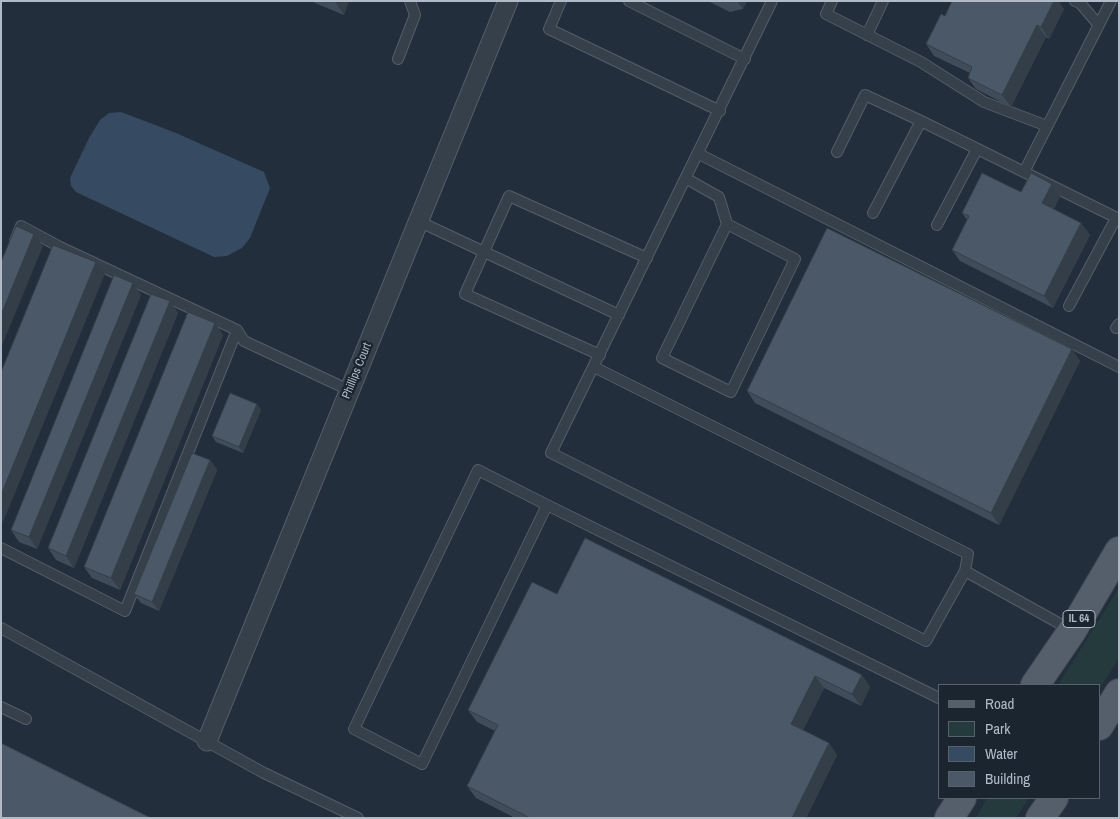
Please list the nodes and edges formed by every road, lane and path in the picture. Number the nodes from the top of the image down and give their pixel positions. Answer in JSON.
{"nodes":[{"id":1,"x":410,"y":1,"type":"edge"},
{"id":2,"x":508,"y":1,"type":"edge"},
{"id":3,"x":561,"y":1,"type":"edge"},
{"id":4,"x":629,"y":1,"type":"edge"},
{"id":5,"x":772,"y":1,"type":"edge"},
{"id":6,"x":832,"y":1,"type":"edge"},
{"id":7,"x":883,"y":1,"type":"edge"},
{"id":8,"x":1075,"y":1,"type":"edge"},
{"id":9,"x":1111,"y":1,"type":"edge"},
{"id":10,"x":1098,"y":24,"type":"junction"},
{"id":11,"x":867,"y":35,"type":"junction"},
{"id":12,"x":398,"y":59,"type":"dead end"},
{"id":13,"x":744,"y":59,"type":"junction"},
{"id":14,"x":720,"y":111,"type":"junction"},
{"id":15,"x":921,"y":121,"type":"junction"},
{"id":16,"x":1047,"y":126,"type":"junction"},
{"id":17,"x":977,"y":149,"type":"junction"},
{"id":18,"x":837,"y":152,"type":"dead end"},
{"id":19,"x":699,"y":154,"type":"junction"},
{"id":20,"x":1024,"y":172,"type":"junction"},
{"id":21,"x":686,"y":179,"type":"junction"},
{"id":22,"x":873,"y":213,"type":"dead end"},
{"id":23,"x":1117,"y":219,"type":"edge"},
{"id":24,"x":418,"y":221,"type":"junction"},
{"id":25,"x":727,"y":224,"type":"junction"},
{"id":26,"x":937,"y":225,"type":"dead end"},
{"id":27,"x":11,"y":250,"type":"edge"},
{"id":28,"x":484,"y":252,"type":"junction"},
{"id":29,"x":647,"y":258,"type":"junction"},
{"id":30,"x":1069,"y":306,"type":"dead end"},
{"id":31,"x":619,"y":315,"type":"junction"},
{"id":32,"x":237,"y":330,"type":"junction"},
{"id":33,"x":600,"y":355,"type":"junction"},
{"id":34,"x":594,"y":367,"type":"junction"},
{"id":35,"x":1119,"y":367,"type":"edge"},
{"id":36,"x":349,"y":390,"type":"junction"},
{"id":37,"x":547,"y":505,"type":"junction"},
{"id":38,"x":1,"y":548,"type":"edge"},
{"id":39,"x":1119,"y":551,"type":"edge"},
{"id":40,"x":964,"y":571,"type":"junction"},
{"id":41,"x":1,"y":628,"type":"edge"},
{"id":42,"x":1072,"y":630,"type":"junction"},
{"id":43,"x":1036,"y":684,"type":"edge"},
{"id":44,"x":1119,"y":693,"type":"edge"},
{"id":45,"x":938,"y":698,"type":"edge"},
{"id":46,"x":1,"y":707,"type":"edge"},
{"id":47,"x":26,"y":719,"type":"dead end"},
{"id":48,"x":1100,"y":724,"type":"edge"},
{"id":49,"x":206,"y":741,"type":"junction"},
{"id":50,"x":961,"y":799,"type":"edge"},
{"id":51,"x":1053,"y":799,"type":"edge"},
{"id":52,"x":358,"y":818,"type":"edge"},
{"id":53,"x":949,"y":818,"type":"edge"},
{"id":54,"x":1040,"y":818,"type":"edge"}],
"edges":[{"from":1,"to":12,"type":"lane"},
{"from":2,"to":24,"type":"street","name":"Phillips Court"},
{"from":3,"to":14,"type":"lane"},
{"from":4,"to":13,"type":"lane"},
{"from":5,"to":13,"type":"lane"},
{"from":6,"to":11,"type":"lane"},
{"from":7,"to":11,"type":"lane"},
{"from":8,"to":10,"type":"lane"},
{"from":9,"to":10,"type":"lane"},
{"from":10,"to":16,"type":"lane"},
{"from":11,"to":16,"type":"lane"},
{"from":13,"to":14,"type":"lane"},
{"from":14,"to":19,"type":"lane"},
{"from":15,"to":17,"type":"lane"},
{"from":15,"to":18,"type":"lane"},
{"from":15,"to":22,"type":"lane"},
{"from":16,"to":20,"type":"lane"},
{"from":17,"to":20,"type":"lane"},
{"from":17,"to":26,"type":"lane"},
{"from":19,"to":21,"type":"lane"},
{"from":19,"to":35,"type":"lane"},
{"from":20,"to":23,"type":"lane"},
{"from":21,"to":25,"type":"lane"},
{"from":21,"to":29,"type":"lane"},
{"from":23,"to":30,"type":"lane"},
{"from":24,"to":28,"type":"lane"},
{"from":24,"to":36,"type":"street","name":"Phillips Court"},
{"from":25,"to":25,"type":"lane"},
{"from":27,"to":32,"type":"lane"},
{"from":28,"to":29,"type":"lane"},
{"from":28,"to":31,"type":"lane"},
{"from":28,"to":33,"type":"lane"},
{"from":29,"to":31,"type":"lane"},
{"from":31,"to":33,"type":"lane"},
{"from":32,"to":36,"type":"lane"},
{"from":32,"to":38,"type":"lane"},
{"from":33,"to":34,"type":"lane"},
{"from":34,"to":40,"type":"lane"},
{"from":34,"to":40,"type":"lane"},
{"from":36,"to":49,"type":"street","name":"Phillips Court"},
{"from":37,"to":37,"type":"lane"},
{"from":37,"to":45,"type":"lane"},
{"from":39,"to":42,"type":"main road","number":"IL 64"},
{"from":40,"to":42,"type":"lane"},
{"from":41,"to":49,"type":"lane"},
{"from":42,"to":43,"type":"main road","number":"IL 64"},
{"from":44,"to":48,"type":"main road"},
{"from":46,"to":47,"type":"lane"},
{"from":49,"to":52,"type":"lane"},
{"from":50,"to":53,"type":"main road"},
{"from":51,"to":54,"type":"main road"}]}
